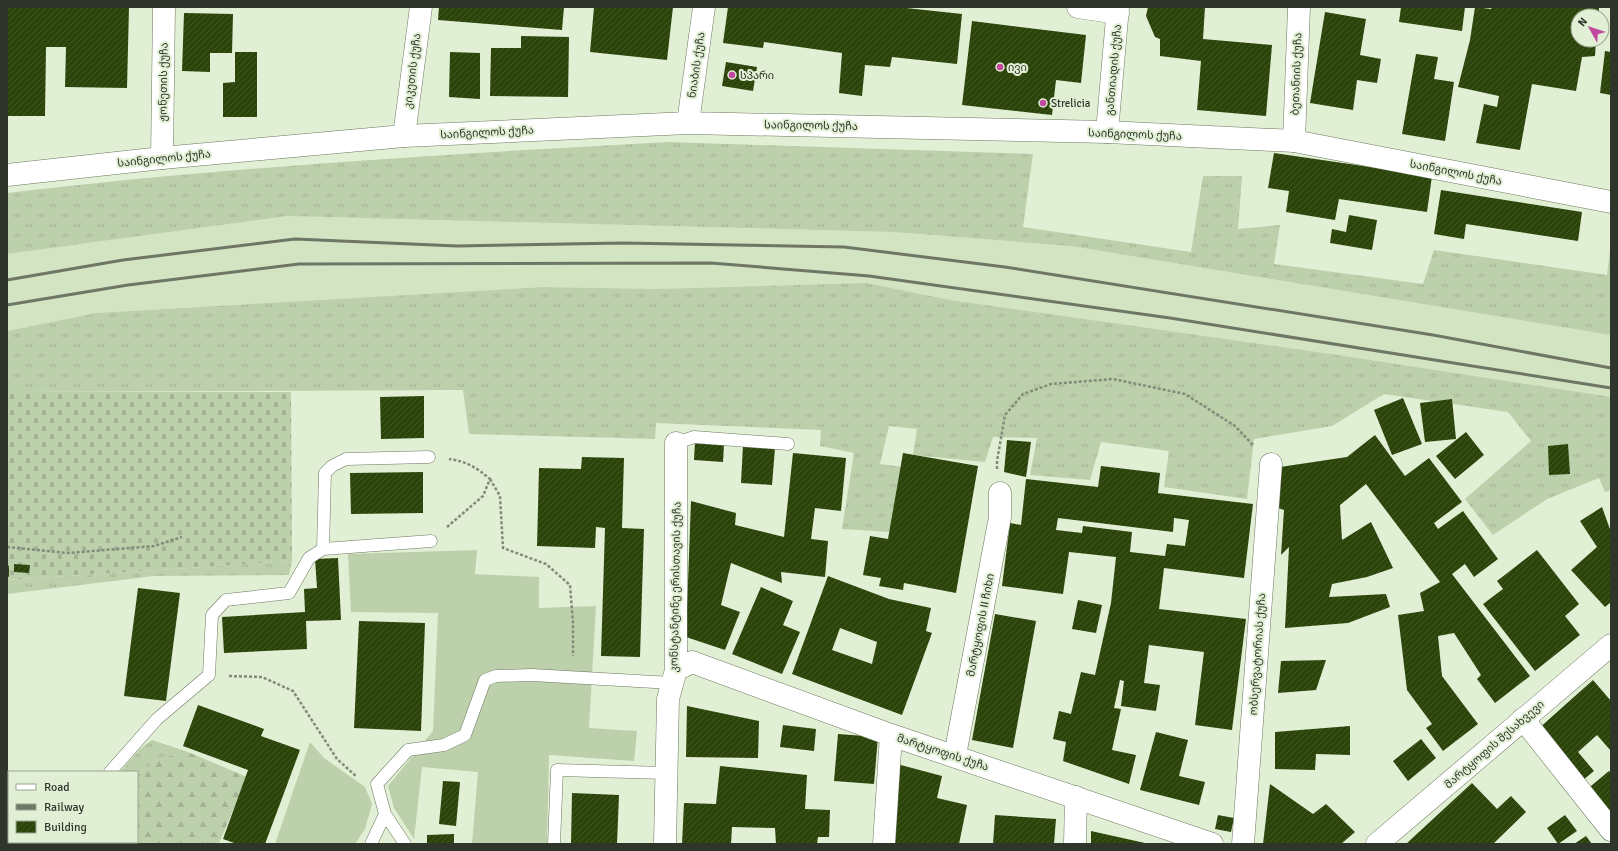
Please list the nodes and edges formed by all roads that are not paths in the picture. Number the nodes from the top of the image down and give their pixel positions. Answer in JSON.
{"nodes":[{"id":1,"x":164,"y":7,"type":"edge"},
{"id":2,"x":421,"y":7,"type":"edge"},
{"id":3,"x":704,"y":7,"type":"edge"},
{"id":4,"x":1078,"y":7,"type":"edge"},
{"id":5,"x":1299,"y":7,"type":"edge"},
{"id":6,"x":1118,"y":10,"type":"edge"},
{"id":7,"x":688,"y":122,"type":"junction"},
{"id":8,"x":1107,"y":132,"type":"junction"},
{"id":9,"x":404,"y":136,"type":"junction"},
{"id":10,"x":1294,"y":141,"type":"junction"},
{"id":11,"x":162,"y":158,"type":"junction"},
{"id":12,"x":7,"y":175,"type":"edge"},
{"id":13,"x":1611,"y":202,"type":"edge"},
{"id":14,"x":676,"y":443,"type":"joint"},
{"id":15,"x":788,"y":444,"type":"dead end"},
{"id":16,"x":429,"y":457,"type":"road end"},
{"id":17,"x":1271,"y":464,"type":"road end"},
{"id":18,"x":1000,"y":494,"type":"road end"},
{"id":19,"x":431,"y":541,"type":"road end"},
{"id":20,"x":323,"y":549,"type":"junction"},
{"id":21,"x":1611,"y":644,"type":"edge"},
{"id":22,"x":674,"y":677,"type":"junction"},
{"id":23,"x":1523,"y":719,"type":"junction"},
{"id":24,"x":891,"y":735,"type":"junction"},
{"id":25,"x":955,"y":755,"type":"junction"},
{"id":26,"x":111,"y":771,"type":"edge"},
{"id":27,"x":666,"y":773,"type":"junction"},
{"id":28,"x":1076,"y":797,"type":"junction"},
{"id":29,"x":385,"y":814,"type":"junction"},
{"id":30,"x":1611,"y":830,"type":"edge"},
{"id":31,"x":371,"y":844,"type":"edge"},
{"id":32,"x":405,"y":844,"type":"edge"},
{"id":33,"x":554,"y":844,"type":"edge"},
{"id":34,"x":665,"y":844,"type":"edge"},
{"id":35,"x":884,"y":844,"type":"edge"},
{"id":36,"x":1074,"y":844,"type":"edge"},
{"id":37,"x":1212,"y":844,"type":"edge"},
{"id":38,"x":1243,"y":844,"type":"edge"},
{"id":39,"x":1377,"y":844,"type":"edge"}],
"edges":[{"from":1,"to":11,"type":"street","name":"ჟონეთის ქუჩა"},
{"from":2,"to":9,"type":"street","name":"კიკეთის ქუჩა"},
{"from":3,"to":7,"type":"street","name":"ნიაბის ქუჩა"},
{"from":4,"to":6,"type":"street"},
{"from":5,"to":10,"type":"street","name":"ბეთანიის ქუჩა"},
{"from":6,"to":8,"type":"street","name":"განთიადის ქუჩა"},
{"from":7,"to":8,"type":"street","name":"საინგილოს ქუჩა"},
{"from":7,"to":9,"type":"street","name":"საინგილოს ქუჩა"},
{"from":8,"to":10,"type":"street","name":"საინგილოს ქუჩა"},
{"from":9,"to":11,"type":"street","name":"საინგილოს ქუჩა"},
{"from":10,"to":13,"type":"street","name":"საინგილოს ქუჩა"},
{"from":11,"to":12,"type":"street","name":"საინგილოს ქუჩა"},
{"from":14,"to":15,"type":"lane","name":"კონსტანტინე ერისთავის ქუჩა"},
{"from":14,"to":22,"type":"street","name":"კონსტანტინე ერისთავის ქუჩა"},
{"from":16,"to":20,"type":"lane"},
{"from":17,"to":38,"type":"street","name":"ობსერვატორიას ქუჩა"},
{"from":18,"to":25,"type":"street","name":"მარტყოფის II ჩიხი"},
{"from":19,"to":20,"type":"lane"},
{"from":20,"to":26,"type":"lane"},
{"from":21,"to":23,"type":"street","name":"მარტყოფის შესახვევი"},
{"from":22,"to":24,"type":"street","name":"მარტყოფის ქუჩა"},
{"from":22,"to":27,"type":"street","name":"კონსტანტინე ერისთავის ქუჩა"},
{"from":22,"to":29,"type":"lane"},
{"from":23,"to":30,"type":"street"},
{"from":23,"to":39,"type":"street","name":"მარტყოფის შესახვევი"},
{"from":24,"to":25,"type":"street","name":"მარტყოფის ქუჩა"},
{"from":24,"to":35,"type":"street"},
{"from":25,"to":28,"type":"street","name":"მარტყოფის ქუჩა"},
{"from":27,"to":33,"type":"lane"},
{"from":27,"to":34,"type":"street","name":"კონსტანტინე ერისთავის ქუჩა"},
{"from":28,"to":36,"type":"street"},
{"from":28,"to":37,"type":"street","name":"მარტყოფის ქუჩა"},
{"from":29,"to":31,"type":"lane"},
{"from":29,"to":32,"type":"lane"}]}
